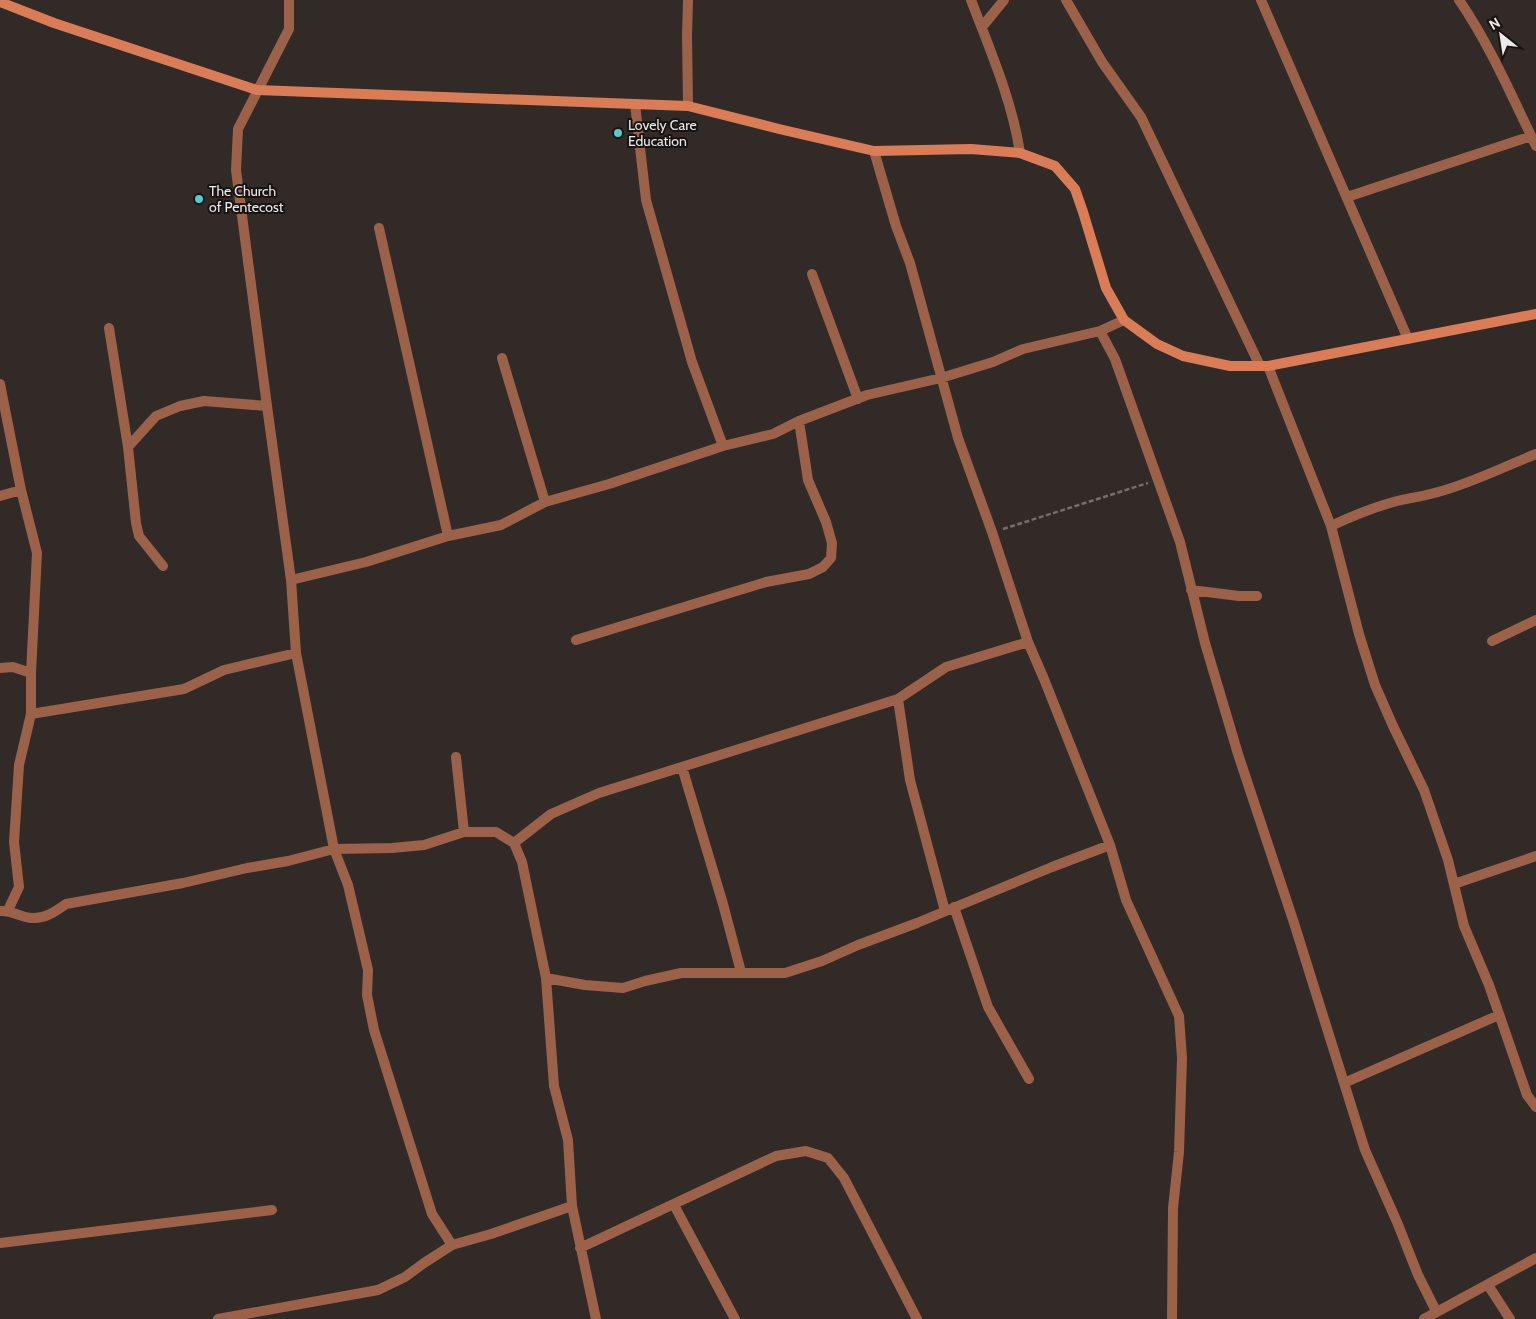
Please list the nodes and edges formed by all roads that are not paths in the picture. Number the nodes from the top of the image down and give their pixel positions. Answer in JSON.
{"nodes":[{"id":1,"x":289,"y":0,"type":"edge"},
{"id":2,"x":688,"y":0,"type":"edge"},
{"id":3,"x":971,"y":0,"type":"edge"},
{"id":4,"x":1004,"y":0,"type":"edge"},
{"id":5,"x":1066,"y":0,"type":"edge"},
{"id":6,"x":1261,"y":0,"type":"edge"},
{"id":7,"x":1459,"y":0,"type":"edge"},
{"id":8,"x":0,"y":2,"type":"edge"},
{"id":9,"x":982,"y":27,"type":"junction"},
{"id":10,"x":257,"y":90,"type":"junction"},
{"id":11,"x":635,"y":104,"type":"junction"},
{"id":12,"x":688,"y":106,"type":"junction"},
{"id":13,"x":1531,"y":136,"type":"junction"},
{"id":14,"x":1536,"y":146,"type":"edge"},
{"id":15,"x":874,"y":152,"type":"junction"},
{"id":16,"x":1020,"y":153,"type":"junction"},
{"id":17,"x":1346,"y":197,"type":"junction"},
{"id":18,"x":379,"y":228,"type":"dead end"},
{"id":19,"x":812,"y":274,"type":"dead end"},
{"id":20,"x":1536,"y":314,"type":"edge"},
{"id":21,"x":1124,"y":320,"type":"junction"},
{"id":22,"x":108,"y":328,"type":"dead end"},
{"id":23,"x":1100,"y":331,"type":"junction"},
{"id":24,"x":1408,"y":339,"type":"junction"},
{"id":25,"x":502,"y":358,"type":"dead end"},
{"id":26,"x":1264,"y":366,"type":"junction"},
{"id":27,"x":941,"y":378,"type":"junction"},
{"id":28,"x":0,"y":384,"type":"edge"},
{"id":29,"x":858,"y":399,"type":"junction"},
{"id":30,"x":266,"y":406,"type":"junction"},
{"id":31,"x":799,"y":421,"type":"junction"},
{"id":32,"x":723,"y":446,"type":"junction"},
{"id":33,"x":128,"y":447,"type":"junction"},
{"id":34,"x":1536,"y":454,"type":"edge"},
{"id":35,"x":21,"y":490,"type":"junction"},
{"id":36,"x":0,"y":496,"type":"edge"},
{"id":37,"x":545,"y":502,"type":"junction"},
{"id":38,"x":1332,"y":526,"type":"junction"},
{"id":39,"x":448,"y":536,"type":"junction"},
{"id":40,"x":163,"y":566,"type":"dead end"},
{"id":41,"x":291,"y":580,"type":"junction"},
{"id":42,"x":1191,"y":590,"type":"junction"},
{"id":43,"x":1256,"y":596,"type":"dead end"},
{"id":44,"x":1536,"y":620,"type":"edge"},
{"id":45,"x":576,"y":640,"type":"dead end"},
{"id":46,"x":1492,"y":641,"type":"dead end"},
{"id":47,"x":1028,"y":642,"type":"junction"},
{"id":48,"x":296,"y":653,"type":"junction"},
{"id":49,"x":0,"y":668,"type":"edge"},
{"id":50,"x":31,"y":673,"type":"junction"},
{"id":51,"x":898,"y":699,"type":"junction"},
{"id":52,"x":31,"y":714,"type":"junction"},
{"id":53,"x":456,"y":757,"type":"dead end"},
{"id":54,"x":682,"y":767,"type":"junction"},
{"id":55,"x":464,"y":832,"type":"junction"},
{"id":56,"x":514,"y":843,"type":"junction"},
{"id":57,"x":1110,"y":845,"type":"junction"},
{"id":58,"x":334,"y":849,"type":"junction"},
{"id":59,"x":1536,"y":856,"type":"edge"},
{"id":60,"x":1454,"y":884,"type":"junction"},
{"id":61,"x":950,"y":909,"type":"junction"},
{"id":62,"x":4,"y":911,"type":"edge"},
{"id":63,"x":741,"y":972,"type":"junction"},
{"id":64,"x":546,"y":978,"type":"junction"},
{"id":65,"x":1499,"y":1015,"type":"junction"},
{"id":66,"x":1029,"y":1079,"type":"dead end"},
{"id":67,"x":1344,"y":1083,"type":"junction"},
{"id":68,"x":1536,"y":1107,"type":"edge"},
{"id":69,"x":674,"y":1204,"type":"junction"},
{"id":70,"x":572,"y":1206,"type":"junction"},
{"id":71,"x":272,"y":1210,"type":"dead end"},
{"id":72,"x":0,"y":1243,"type":"edge"},
{"id":73,"x":452,"y":1246,"type":"junction"},
{"id":74,"x":580,"y":1248,"type":"junction"},
{"id":75,"x":1536,"y":1258,"type":"edge"},
{"id":76,"x":1488,"y":1285,"type":"junction"},
{"id":77,"x":1436,"y":1312,"type":"junction"},
{"id":78,"x":593,"y":1318,"type":"edge"},
{"id":79,"x":218,"y":1319,"type":"edge"},
{"id":80,"x":735,"y":1319,"type":"edge"},
{"id":81,"x":917,"y":1319,"type":"edge"},
{"id":82,"x":1172,"y":1319,"type":"edge"},
{"id":83,"x":1424,"y":1319,"type":"edge"},
{"id":84,"x":1510,"y":1319,"type":"edge"}],
"edges":[{"from":1,"to":10,"type":"street"},
{"from":2,"to":12,"type":"street"},
{"from":3,"to":9,"type":"street"},
{"from":4,"to":9,"type":"street"},
{"from":5,"to":26,"type":"street"},
{"from":6,"to":17,"type":"street"},
{"from":7,"to":13,"type":"street"},
{"from":8,"to":10,"type":"street"},
{"from":9,"to":16,"type":"street"},
{"from":10,"to":11,"type":"street"},
{"from":10,"to":30,"type":"street"},
{"from":11,"to":12,"type":"street"},
{"from":11,"to":32,"type":"street"},
{"from":12,"to":15,"type":"street"},
{"from":13,"to":14,"type":"street"},
{"from":13,"to":17,"type":"street"},
{"from":15,"to":16,"type":"street"},
{"from":15,"to":27,"type":"street"},
{"from":16,"to":21,"type":"street"},
{"from":17,"to":24,"type":"street"},
{"from":18,"to":39,"type":"street"},
{"from":19,"to":29,"type":"street"},
{"from":20,"to":24,"type":"street"},
{"from":21,"to":23,"type":"street"},
{"from":21,"to":26,"type":"street"},
{"from":22,"to":33,"type":"street"},
{"from":23,"to":27,"type":"street"},
{"from":23,"to":42,"type":"street"},
{"from":24,"to":26,"type":"street"},
{"from":25,"to":37,"type":"street"},
{"from":26,"to":38,"type":"street"},
{"from":27,"to":29,"type":"street"},
{"from":27,"to":47,"type":"street"},
{"from":28,"to":35,"type":"street"},
{"from":29,"to":31,"type":"street"},
{"from":30,"to":33,"type":"street"},
{"from":30,"to":41,"type":"street"},
{"from":31,"to":32,"type":"street"},
{"from":31,"to":45,"type":"street"},
{"from":32,"to":37,"type":"street"},
{"from":33,"to":40,"type":"street"},
{"from":34,"to":38,"type":"street"},
{"from":35,"to":36,"type":"street"},
{"from":35,"to":50,"type":"street"},
{"from":37,"to":39,"type":"street"},
{"from":38,"to":60,"type":"street"},
{"from":39,"to":41,"type":"street"},
{"from":41,"to":48,"type":"street"},
{"from":42,"to":43,"type":"street"},
{"from":42,"to":67,"type":"street"},
{"from":44,"to":46,"type":"street"},
{"from":47,"to":51,"type":"street"},
{"from":47,"to":57,"type":"street"},
{"from":48,"to":52,"type":"street"},
{"from":48,"to":58,"type":"street"},
{"from":49,"to":50,"type":"street"},
{"from":50,"to":52,"type":"street"},
{"from":51,"to":54,"type":"street"},
{"from":51,"to":61,"type":"street"},
{"from":52,"to":62,"type":"street"},
{"from":53,"to":55,"type":"street"},
{"from":54,"to":56,"type":"street"},
{"from":54,"to":63,"type":"street"},
{"from":55,"to":56,"type":"street"},
{"from":55,"to":58,"type":"street"},
{"from":56,"to":64,"type":"street"},
{"from":57,"to":61,"type":"street"},
{"from":57,"to":82,"type":"street"},
{"from":58,"to":62,"type":"street"},
{"from":58,"to":73,"type":"street"},
{"from":59,"to":60,"type":"street"},
{"from":60,"to":65,"type":"street"},
{"from":61,"to":63,"type":"street"},
{"from":61,"to":66,"type":"street"},
{"from":63,"to":64,"type":"street"},
{"from":64,"to":70,"type":"street"},
{"from":65,"to":67,"type":"street"},
{"from":65,"to":68,"type":"street"},
{"from":67,"to":77,"type":"street"},
{"from":69,"to":74,"type":"street"},
{"from":69,"to":80,"type":"street"},
{"from":69,"to":81,"type":"street"},
{"from":70,"to":73,"type":"street"},
{"from":70,"to":74,"type":"street"},
{"from":71,"to":72,"type":"street"},
{"from":73,"to":79,"type":"street"},
{"from":74,"to":78,"type":"street"},
{"from":75,"to":76,"type":"street"},
{"from":76,"to":77,"type":"street"},
{"from":76,"to":84,"type":"street"},
{"from":77,"to":83,"type":"street"}]}
